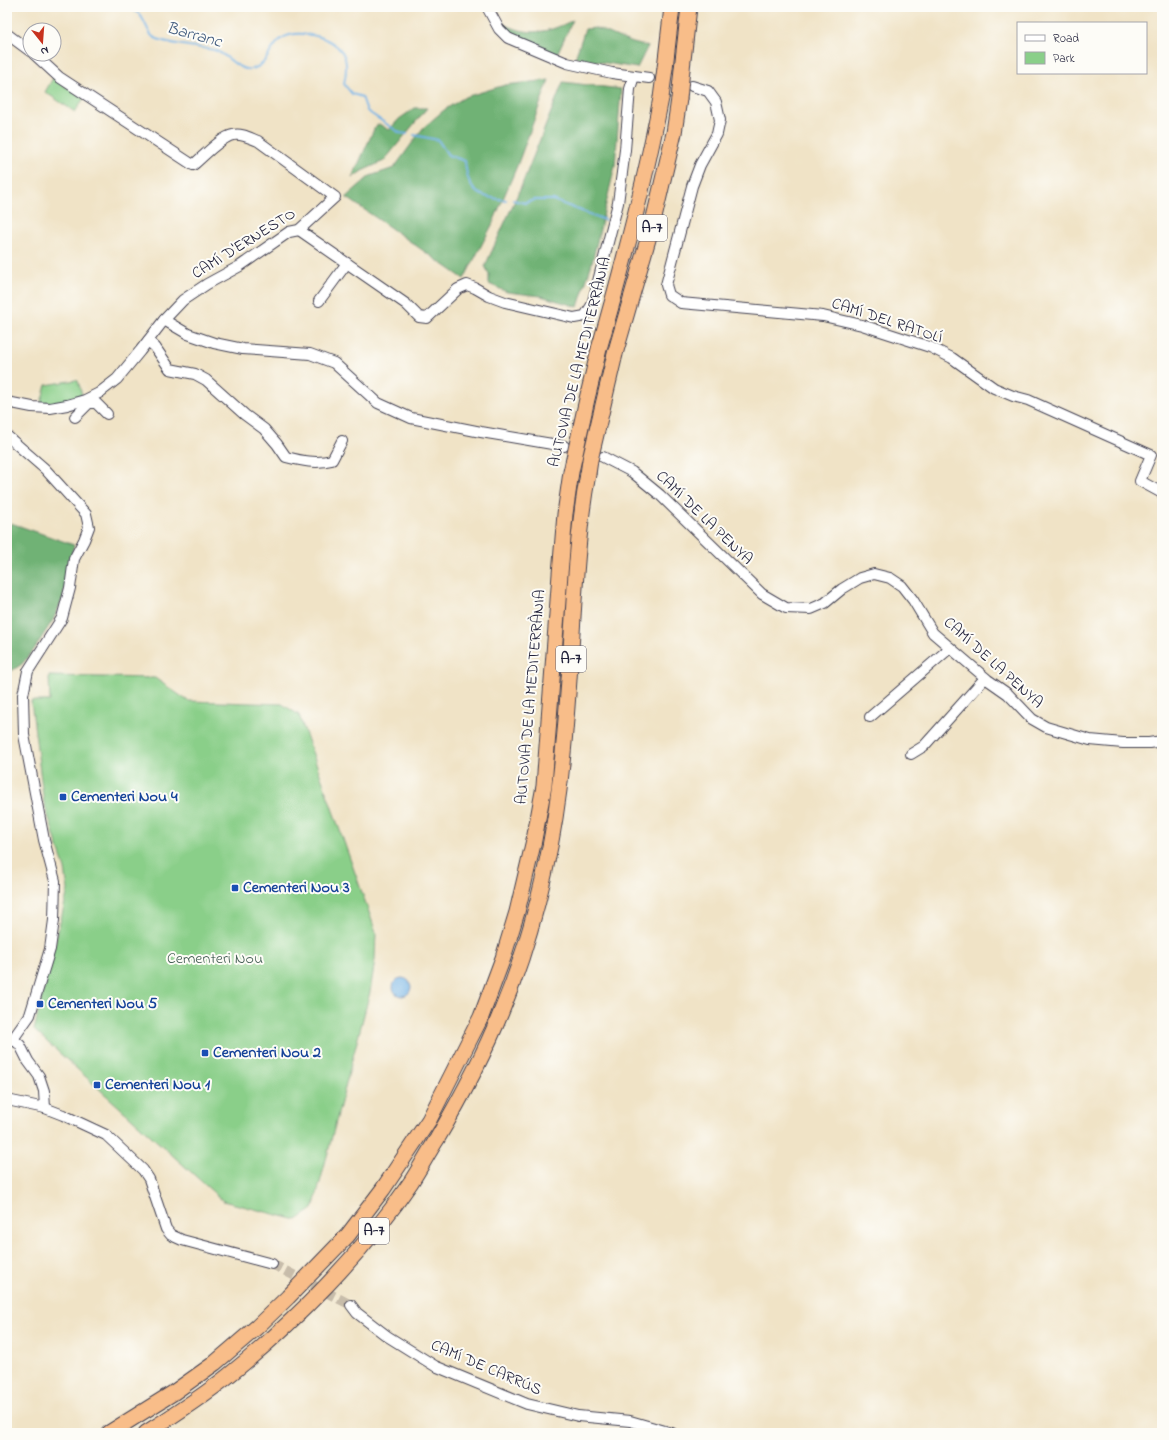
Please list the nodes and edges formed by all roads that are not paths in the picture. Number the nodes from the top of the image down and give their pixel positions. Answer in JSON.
{"nodes":[{"id":1,"x":487,"y":7,"type":"edge"},
{"id":2,"x":672,"y":7,"type":"edge"},
{"id":3,"x":689,"y":7,"type":"edge"},
{"id":4,"x":7,"y":34,"type":"edge"},
{"id":5,"x":22,"y":45,"type":"edge"},
{"id":6,"x":43,"y":62,"type":"edge"},
{"id":7,"x":634,"y":76,"type":"junction"},
{"id":8,"x":649,"y":78,"type":"dead end"},
{"id":9,"x":696,"y":87,"type":"dead end"},
{"id":10,"x":299,"y":230,"type":"junction"},
{"id":11,"x":347,"y":264,"type":"junction"},
{"id":12,"x":319,"y":301,"type":"dead end"},
{"id":13,"x":164,"y":320,"type":"junction"},
{"id":14,"x":148,"y":341,"type":"junction"},
{"id":15,"x":97,"y":394,"type":"junction"},
{"id":16,"x":7,"y":402,"type":"edge"},
{"id":17,"x":89,"y":403,"type":"junction"},
{"id":18,"x":107,"y":414,"type":"dead end"},
{"id":19,"x":75,"y":417,"type":"dead end"},
{"id":20,"x":7,"y":436,"type":"edge"},
{"id":21,"x":342,"y":441,"type":"dead end"},
{"id":22,"x":564,"y":446,"type":"dead end"},
{"id":23,"x":603,"y":457,"type":"dead end"},
{"id":24,"x":1162,"y":493,"type":"edge"},
{"id":25,"x":950,"y":648,"type":"junction"},
{"id":26,"x":986,"y":678,"type":"junction"},
{"id":27,"x":870,"y":717,"type":"dead end"},
{"id":28,"x":1162,"y":741,"type":"edge"},
{"id":29,"x":911,"y":754,"type":"dead end"},
{"id":30,"x":10,"y":1041,"type":"edge"},
{"id":31,"x":7,"y":1100,"type":"edge"},
{"id":32,"x":45,"y":1108,"type":"junction"},
{"id":33,"x":272,"y":1264,"type":"tunnel mouth"},
{"id":34,"x":351,"y":1305,"type":"tunnel mouth"},
{"id":35,"x":109,"y":1433,"type":"edge"},
{"id":36,"x":146,"y":1433,"type":"edge"},
{"id":37,"x":672,"y":1433,"type":"edge"}],
"edges":[{"from":1,"to":7,"type":"street"},
{"from":2,"to":35,"type":"highway","name":"AUTOVIA DE LA MEDITERRÀNIA","number":"A-7","bridge":true},
{"from":3,"to":36,"type":"highway","name":"AUTOVIA DE LA MEDITERRÀNIA","number":"A-7","bridge":true},
{"from":4,"to":5,"type":"street"},
{"from":6,"to":10,"type":"street","name":"CAMÍ D'ERNESTO"},
{"from":7,"to":8,"type":"street"},
{"from":7,"to":11,"type":"street"},
{"from":9,"to":24,"type":"street","name":"CAMÍ DEL RATOLÍ"},
{"from":10,"to":11,"type":"street"},
{"from":10,"to":13,"type":"street","name":"CAMÍ D'ERNESTO"},
{"from":11,"to":12,"type":"street"},
{"from":13,"to":14,"type":"street","name":"CAMÍ D'ERNESTO"},
{"from":13,"to":22,"type":"street"},
{"from":14,"to":15,"type":"street","name":"CAMÍ D'ERNESTO"},
{"from":14,"to":21,"type":"street"},
{"from":15,"to":16,"type":"street","name":"CAMÍ D'ERNESTO"},
{"from":15,"to":17,"type":"street"},
{"from":17,"to":18,"type":"street"},
{"from":17,"to":19,"type":"street"},
{"from":20,"to":30,"type":"street"},
{"from":23,"to":25,"type":"street","name":"CAMÍ DE LA PENYA"},
{"from":25,"to":26,"type":"street","name":"CAMÍ DE LA PENYA"},
{"from":25,"to":27,"type":"street"},
{"from":26,"to":28,"type":"street","name":"CAMÍ DE LA PENYA"},
{"from":26,"to":29,"type":"street"},
{"from":30,"to":32,"type":"street"},
{"from":31,"to":32,"type":"street"},
{"from":32,"to":33,"type":"street"},
{"from":34,"to":37,"type":"street","name":"CAMÍ DE CARRÚS"}]}
